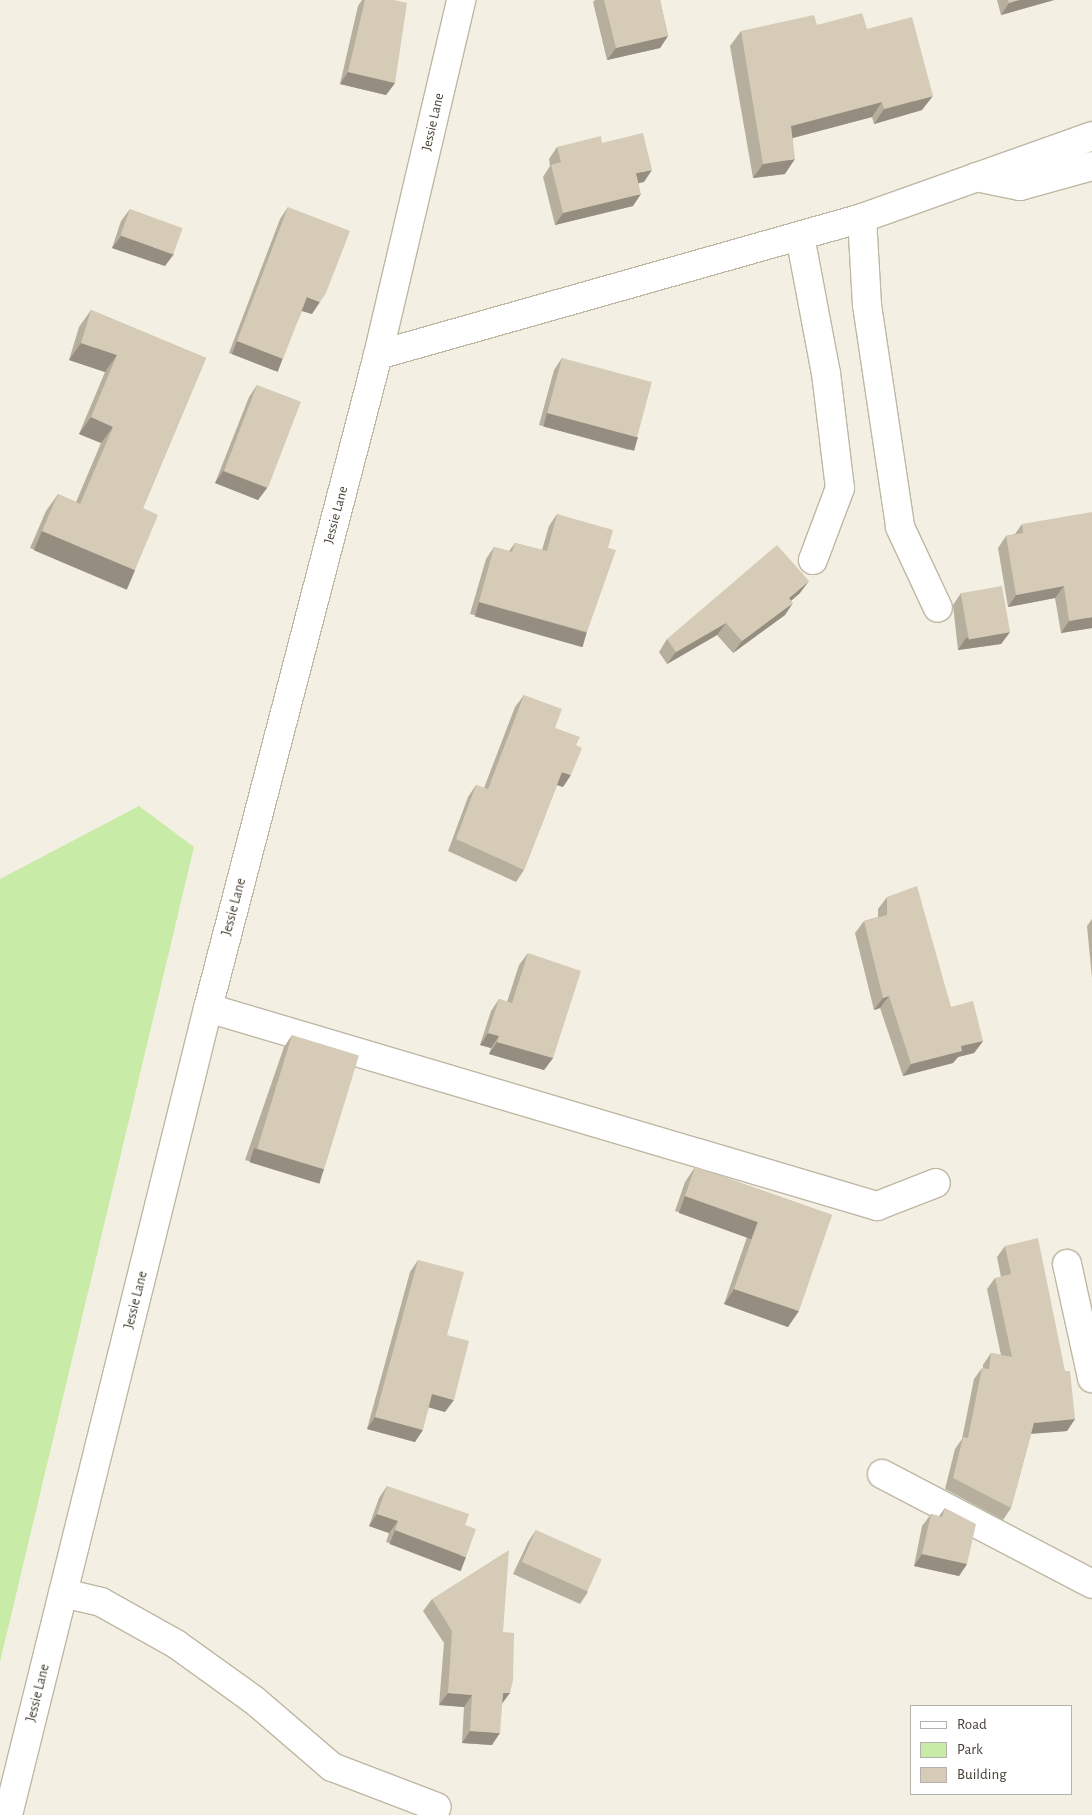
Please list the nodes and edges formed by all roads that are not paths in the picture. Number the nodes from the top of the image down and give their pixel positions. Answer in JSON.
{"nodes":[{"id":1,"x":461,"y":0,"type":"edge"},
{"id":2,"x":1092,"y":136,"type":"edge"},
{"id":3,"x":1092,"y":166,"type":"edge"},
{"id":4,"x":976,"y":177,"type":"junction"},
{"id":5,"x":862,"y":218,"type":"junction"},
{"id":6,"x":800,"y":236,"type":"junction"},
{"id":7,"x":378,"y":355,"type":"junction"},
{"id":8,"x":813,"y":560,"type":"dead end"},
{"id":9,"x":938,"y":608,"type":"dead end"},
{"id":10,"x":208,"y":1008,"type":"junction"},
{"id":11,"x":936,"y":1183,"type":"dead end"},
{"id":12,"x":1067,"y":1264,"type":"dead end"},
{"id":13,"x":1092,"y":1378,"type":"edge"},
{"id":14,"x":882,"y":1474,"type":"dead end"},
{"id":15,"x":1092,"y":1584,"type":"edge"},
{"id":16,"x":63,"y":1593,"type":"junction"},
{"id":17,"x":437,"y":1807,"type":"dead end"},
{"id":18,"x":8,"y":1815,"type":"edge"}],
"edges":[{"from":1,"to":7,"type":"street","name":"Jessie Lane"},
{"from":2,"to":4,"type":"street"},
{"from":3,"to":4,"type":"street"},
{"from":4,"to":5,"type":"street"},
{"from":5,"to":6,"type":"street"},
{"from":5,"to":9,"type":"street"},
{"from":6,"to":7,"type":"street"},
{"from":6,"to":8,"type":"street"},
{"from":7,"to":10,"type":"street","name":"Jessie Lane"},
{"from":10,"to":11,"type":"street"},
{"from":10,"to":16,"type":"street","name":"Jessie Lane"},
{"from":12,"to":13,"type":"street"},
{"from":14,"to":15,"type":"street"},
{"from":16,"to":17,"type":"street"},
{"from":16,"to":18,"type":"street","name":"Jessie Lane"}]}
